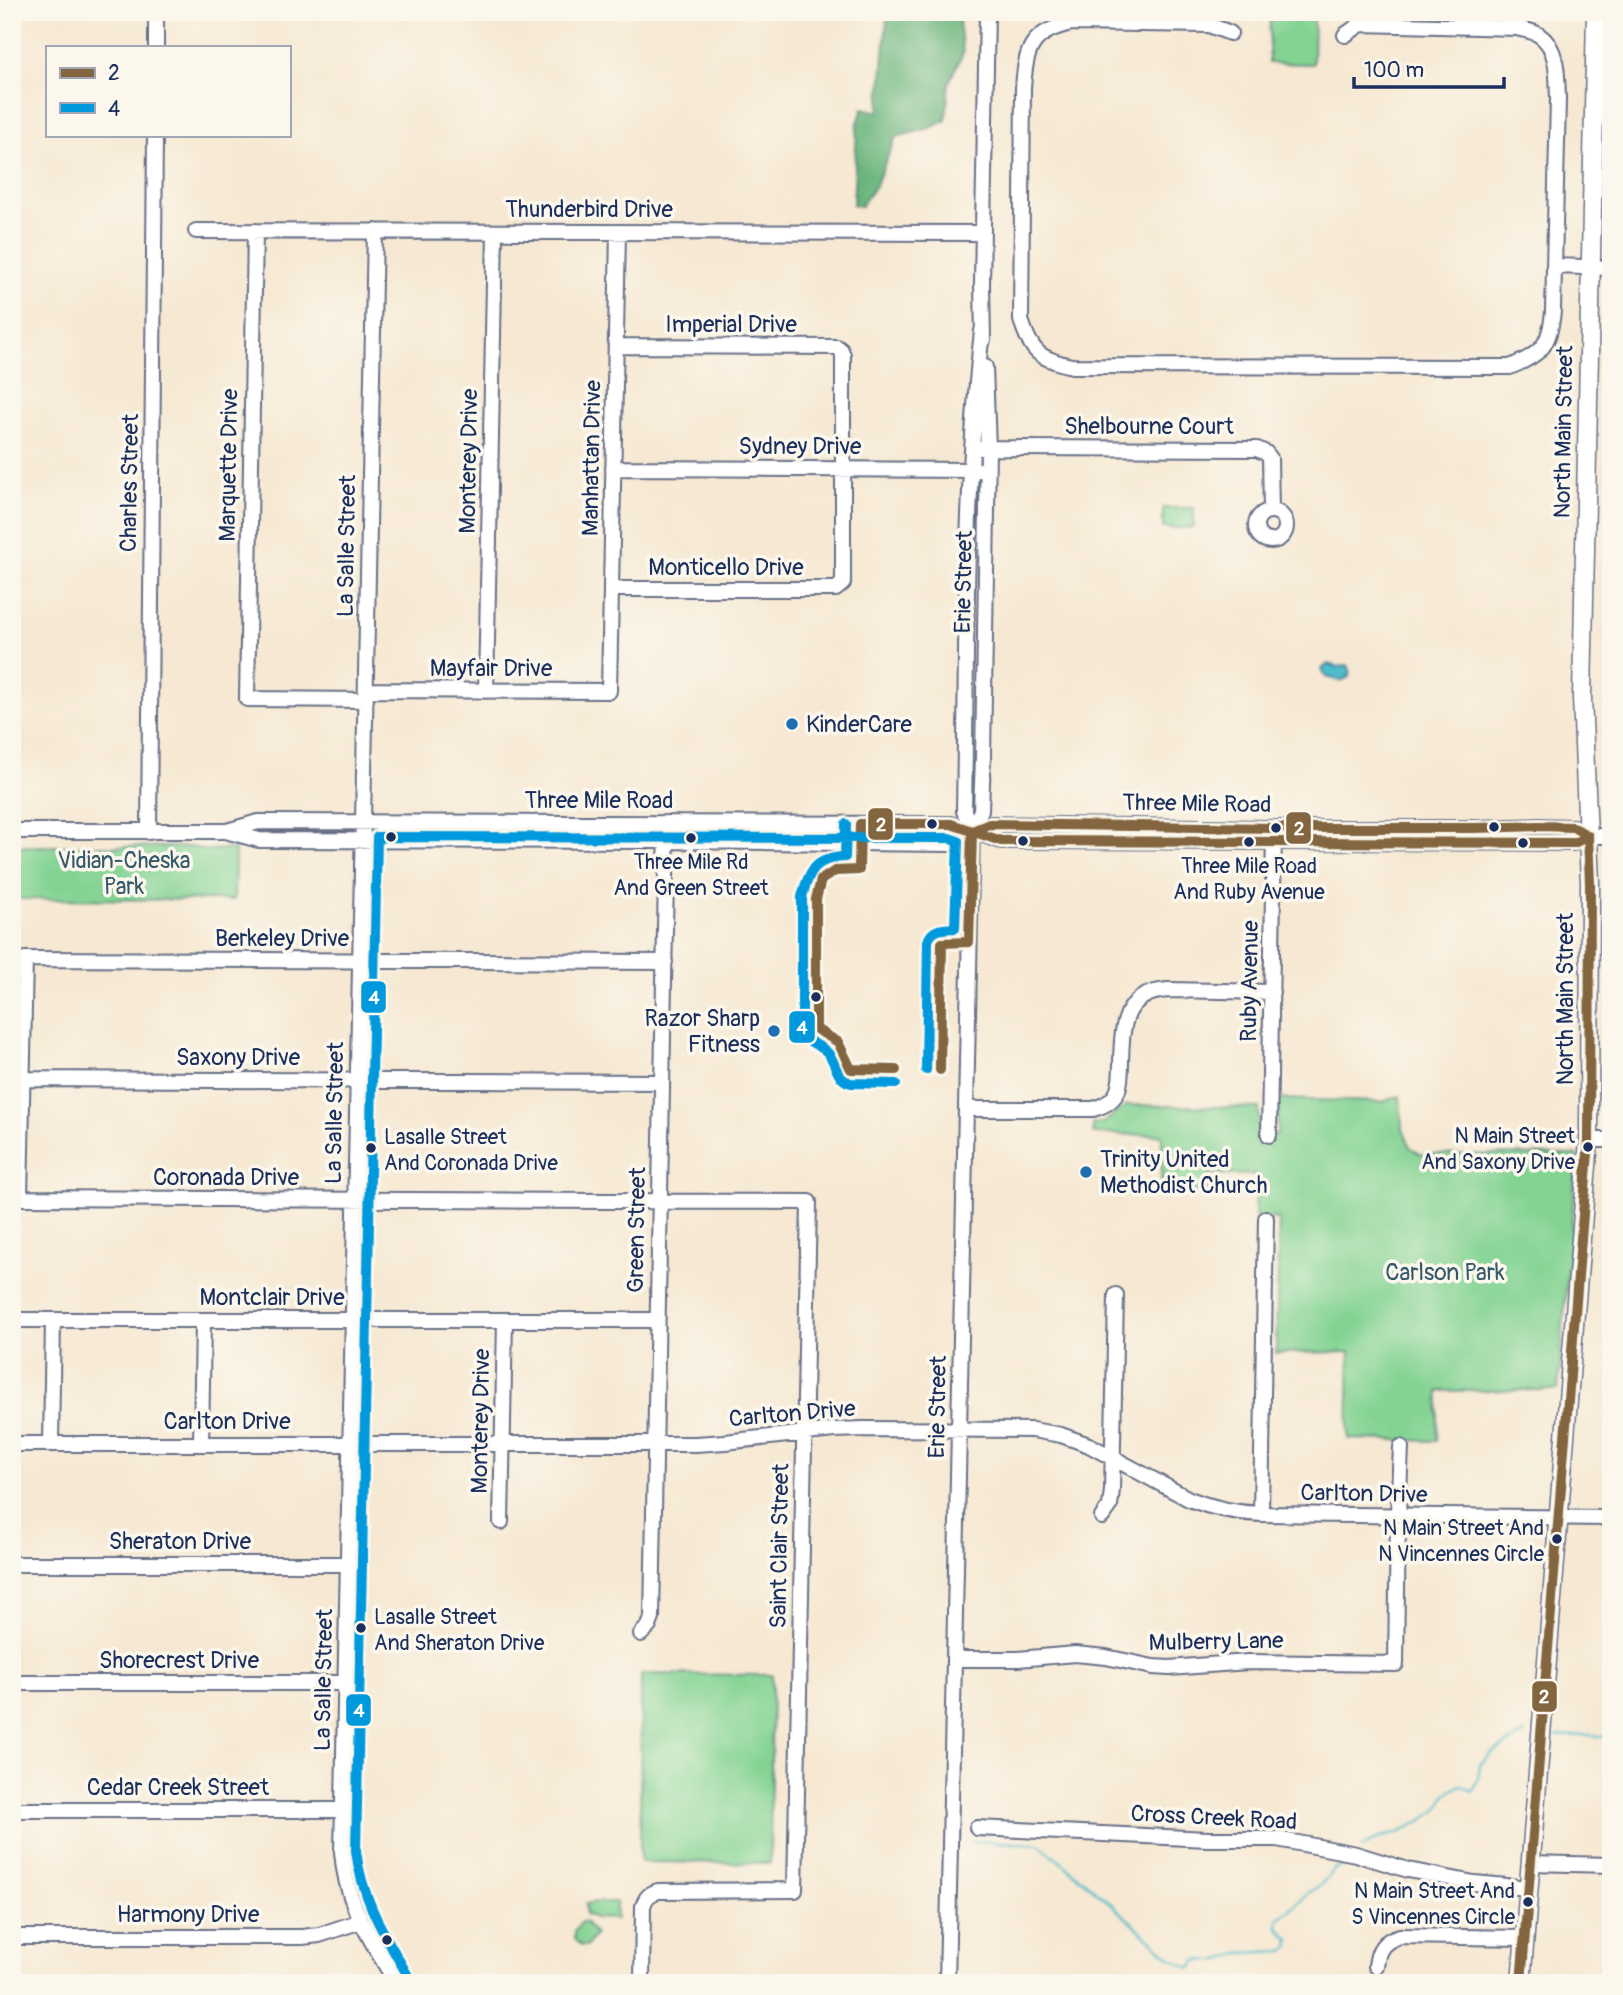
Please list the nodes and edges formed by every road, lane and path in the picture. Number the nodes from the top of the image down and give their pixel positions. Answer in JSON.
{"nodes":[{"id":1,"x":154,"y":12,"type":"edge"},
{"id":2,"x":987,"y":12,"type":"edge"},
{"id":3,"x":1596,"y":12,"type":"edge"},
{"id":4,"x":1230,"y":33,"type":"dead end"},
{"id":5,"x":1345,"y":35,"type":"dead end"},
{"id":6,"x":156,"y":46,"type":"edge"},
{"id":7,"x":155,"y":136,"type":"edge"},
{"id":8,"x":196,"y":231,"type":"dead end"},
{"id":9,"x":256,"y":231,"type":"junction"},
{"id":10,"x":375,"y":231,"type":"junction"},
{"id":11,"x":495,"y":232,"type":"junction"},
{"id":12,"x":618,"y":232,"type":"junction"},
{"id":13,"x":983,"y":233,"type":"junction"},
{"id":14,"x":1555,"y":266,"type":"junction"},
{"id":15,"x":1591,"y":268,"type":"junction"},
{"id":16,"x":1611,"y":268,"type":"edge"},
{"id":17,"x":982,"y":331,"type":"junction"},
{"id":18,"x":616,"y":346,"type":"junction"},
{"id":19,"x":972,"y":448,"type":"junction"},
{"id":20,"x":988,"y":449,"type":"junction"},
{"id":21,"x":613,"y":468,"type":"junction"},
{"id":22,"x":843,"y":468,"type":"junction"},
{"id":23,"x":970,"y":470,"type":"junction"},
{"id":24,"x":987,"y":470,"type":"junction"},
{"id":25,"x":1271,"y":511,"type":"dead end"},
{"id":26,"x":611,"y":589,"type":"junction"},
{"id":27,"x":967,"y":636,"type":"junction"},
{"id":28,"x":985,"y":636,"type":"junction"},
{"id":29,"x":609,"y":685,"type":"joint"},
{"id":30,"x":486,"y":691,"type":"junction"},
{"id":31,"x":366,"y":695,"type":"junction"},
{"id":32,"x":247,"y":699,"type":"joint"},
{"id":33,"x":965,"y":720,"type":"junction"},
{"id":34,"x":984,"y":720,"type":"junction"},
{"id":35,"x":363,"y":822,"type":"junction"},
{"id":36,"x":667,"y":823,"type":"junction"},
{"id":37,"x":12,"y":831,"type":"edge"},
{"id":38,"x":227,"y":831,"type":"junction"},
{"id":39,"x":972,"y":831,"type":"junction"},
{"id":40,"x":149,"y":832,"type":"junction"},
{"id":41,"x":1274,"y":834,"type":"junction"},
{"id":42,"x":1588,"y":836,"type":"junction"},
{"id":43,"x":1611,"y":836,"type":"edge"},
{"id":44,"x":362,"y":839,"type":"junction"},
{"id":45,"x":667,"y":841,"type":"junction"},
{"id":46,"x":360,"y":961,"type":"junction"},
{"id":47,"x":665,"y":962,"type":"junction"},
{"id":48,"x":1272,"y":992,"type":"junction"},
{"id":49,"x":23,"y":1079,"type":"junction"},
{"id":50,"x":358,"y":1080,"type":"junction"},
{"id":51,"x":662,"y":1082,"type":"junction"},
{"id":52,"x":966,"y":1109,"type":"junction"},
{"id":53,"x":1269,"y":1135,"type":"dead end"},
{"id":54,"x":1589,"y":1140,"type":"junction"},
{"id":55,"x":1611,"y":1140,"type":"edge"},
{"id":56,"x":355,"y":1200,"type":"junction"},
{"id":57,"x":660,"y":1201,"type":"junction"},
{"id":58,"x":809,"y":1202,"type":"joint"},
{"id":59,"x":1266,"y":1218,"type":"dead end"},
{"id":60,"x":1116,"y":1295,"type":"dead end"},
{"id":61,"x":12,"y":1320,"type":"edge"},
{"id":62,"x":53,"y":1320,"type":"junction"},
{"id":63,"x":203,"y":1320,"type":"junction"},
{"id":64,"x":353,"y":1320,"type":"junction"},
{"id":65,"x":505,"y":1320,"type":"junction"},
{"id":66,"x":657,"y":1320,"type":"junction"},
{"id":67,"x":959,"y":1429,"type":"junction"},
{"id":68,"x":804,"y":1433,"type":"junction"},
{"id":69,"x":12,"y":1444,"type":"edge"},
{"id":70,"x":51,"y":1444,"type":"junction"},
{"id":71,"x":201,"y":1444,"type":"junction"},
{"id":72,"x":351,"y":1444,"type":"junction"},
{"id":73,"x":503,"y":1444,"type":"junction"},
{"id":74,"x":655,"y":1444,"type":"junction"},
{"id":75,"x":1401,"y":1447,"type":"dead end"},
{"id":76,"x":1112,"y":1457,"type":"junction"},
{"id":77,"x":1261,"y":1514,"type":"junction"},
{"id":78,"x":1398,"y":1516,"type":"junction"},
{"id":79,"x":1102,"y":1517,"type":"dead end"},
{"id":80,"x":1557,"y":1518,"type":"junction"},
{"id":81,"x":1611,"y":1518,"type":"edge"},
{"id":82,"x":501,"y":1522,"type":"dead end"},
{"id":83,"x":12,"y":1564,"type":"edge"},
{"id":84,"x":348,"y":1564,"type":"junction"},
{"id":85,"x":642,"y":1634,"type":"dead end"},
{"id":86,"x":954,"y":1659,"type":"junction"},
{"id":87,"x":12,"y":1683,"type":"edge"},
{"id":88,"x":346,"y":1683,"type":"junction"},
{"id":89,"x":12,"y":1810,"type":"edge"},
{"id":90,"x":343,"y":1810,"type":"junction"},
{"id":91,"x":977,"y":1828,"type":"dead end"},
{"id":92,"x":1530,"y":1863,"type":"junction"},
{"id":93,"x":1611,"y":1865,"type":"edge"},
{"id":94,"x":1528,"y":1888,"type":"junction"},
{"id":95,"x":361,"y":1921,"type":"junction"},
{"id":96,"x":12,"y":1937,"type":"edge"},
{"id":97,"x":1524,"y":1938,"type":"junction"},
{"id":98,"x":1376,"y":1966,"type":"dead end"},
{"id":99,"x":396,"y":1983,"type":"edge"},
{"id":100,"x":642,"y":1983,"type":"edge"},
{"id":101,"x":947,"y":1983,"type":"edge"},
{"id":102,"x":1521,"y":1983,"type":"edge"}],
"edges":[{"from":1,"to":6,"type":"street"},
{"from":2,"to":13,"type":"street","name":"Erie Street"},
{"from":3,"to":15,"type":"main road","name":"North Main Street"},
{"from":4,"to":14,"type":"street"},
{"from":5,"to":14,"type":"street"},
{"from":7,"to":40,"type":"street","name":"Charles Street"},
{"from":8,"to":9,"type":"street","name":"Thunderbird Drive"},
{"from":9,"to":10,"type":"street","name":"Thunderbird Drive"},
{"from":9,"to":32,"type":"street","name":"Marquette Drive"},
{"from":10,"to":11,"type":"street","name":"Thunderbird Drive"},
{"from":10,"to":31,"type":"street","name":"La Salle Street"},
{"from":11,"to":12,"type":"street","name":"Thunderbird Drive"},
{"from":11,"to":30,"type":"street","name":"Monterey Drive"},
{"from":12,"to":13,"type":"street","name":"Thunderbird Drive"},
{"from":12,"to":18,"type":"street","name":"Manhattan Drive"},
{"from":13,"to":17,"type":"street","name":"Erie Street"},
{"from":14,"to":15,"type":"street"},
{"from":15,"to":16,"type":"street"},
{"from":15,"to":42,"type":"main road","name":"North Main Street"},
{"from":17,"to":19,"type":"street","name":"Erie Street"},
{"from":17,"to":20,"type":"street","name":"Erie Street"},
{"from":18,"to":21,"type":"street","name":"Manhattan Drive"},
{"from":18,"to":22,"type":"street","name":"Imperial Drive"},
{"from":19,"to":20,"type":"street","name":"Shelbourne Court"},
{"from":19,"to":23,"type":"street","name":"Erie Street"},
{"from":20,"to":24,"type":"street","name":"Erie Street"},
{"from":20,"to":25,"type":"street","name":"Shelbourne Court"},
{"from":21,"to":22,"type":"street","name":"Sydney Drive"},
{"from":21,"to":26,"type":"street","name":"Manhattan Drive"},
{"from":22,"to":23,"type":"street","name":"Sydney Drive"},
{"from":22,"to":26,"type":"street","name":"Monticello Drive"},
{"from":23,"to":24,"type":"street","name":"Sydney Drive"},
{"from":23,"to":27,"type":"street","name":"Erie Street"},
{"from":24,"to":28,"type":"street","name":"Erie Street"},
{"from":26,"to":29,"type":"street","name":"Manhattan Drive"},
{"from":27,"to":28,"type":"street"},
{"from":27,"to":33,"type":"street","name":"Erie Street"},
{"from":28,"to":34,"type":"street","name":"Erie Street"},
{"from":29,"to":30,"type":"street","name":"Mayfair Drive"},
{"from":30,"to":31,"type":"street","name":"Mayfair Drive"},
{"from":31,"to":32,"type":"street","name":"Mayfair Drive"},
{"from":31,"to":35,"type":"street","name":"La Salle Street"},
{"from":33,"to":34,"type":"street"},
{"from":33,"to":39,"type":"street","name":"Erie Street"},
{"from":34,"to":39,"type":"street","name":"Erie Street"},
{"from":35,"to":36,"type":"street","name":"Three Mile Road"},
{"from":35,"to":38,"type":"street","name":"Three Mile Road"},
{"from":35,"to":44,"type":"street","name":"La Salle Street"},
{"from":36,"to":39,"type":"street","name":"Three Mile Road"},
{"from":36,"to":45,"type":"street","name":"Green Street"},
{"from":37,"to":40,"type":"street","name":"Three Mile Road"},
{"from":38,"to":40,"type":"street","name":"Three Mile Road"},
{"from":38,"to":44,"type":"street","name":"Three Mile Road"},
{"from":39,"to":41,"type":"street","name":"Three Mile Road"},
{"from":39,"to":45,"type":"street","name":"Three Mile Road"},
{"from":39,"to":52,"type":"street","name":"Erie Street"},
{"from":41,"to":42,"type":"street","name":"Three Mile Road"},
{"from":41,"to":48,"type":"street","name":"Ruby Avenue"},
{"from":42,"to":43,"type":"street","name":"Three Mile Road"},
{"from":42,"to":54,"type":"main road","name":"North Main Street"},
{"from":44,"to":45,"type":"street","name":"Three Mile Road"},
{"from":44,"to":46,"type":"street","name":"La Salle Street"},
{"from":45,"to":47,"type":"street","name":"Green Street"},
{"from":46,"to":47,"type":"street","name":"Berkeley Drive"},
{"from":46,"to":49,"type":"street","name":"Berkeley Drive"},
{"from":46,"to":50,"type":"street","name":"La Salle Street"},
{"from":47,"to":51,"type":"street","name":"Green Street"},
{"from":48,"to":52,"type":"street"},
{"from":48,"to":53,"type":"street","name":"Ruby Avenue"},
{"from":49,"to":50,"type":"street","name":"Saxony Drive"},
{"from":49,"to":56,"type":"street","name":"Coronada Drive"},
{"from":50,"to":51,"type":"street","name":"Saxony Drive"},
{"from":50,"to":56,"type":"street","name":"La Salle Street"},
{"from":51,"to":57,"type":"street","name":"Green Street"},
{"from":52,"to":67,"type":"street","name":"Erie Street"},
{"from":54,"to":55,"type":"street"},
{"from":54,"to":80,"type":"main road","name":"North Main Street"},
{"from":56,"to":57,"type":"street","name":"Coronada Drive"},
{"from":56,"to":64,"type":"street","name":"La Salle Street"},
{"from":57,"to":58,"type":"street","name":"Coronada Drive"},
{"from":57,"to":66,"type":"street","name":"Green Street"},
{"from":58,"to":68,"type":"street","name":"Saint Clair Street"},
{"from":59,"to":77,"type":"street"},
{"from":60,"to":76,"type":"street"},
{"from":61,"to":62,"type":"street","name":"Montclair Drive"},
{"from":62,"to":63,"type":"street","name":"Montclair Drive"},
{"from":62,"to":70,"type":"street"},
{"from":63,"to":64,"type":"street","name":"Montclair Drive"},
{"from":63,"to":71,"type":"street"},
{"from":64,"to":65,"type":"street","name":"Montclair Drive"},
{"from":64,"to":72,"type":"street","name":"La Salle Street"},
{"from":65,"to":66,"type":"street","name":"Montclair Drive"},
{"from":65,"to":73,"type":"street","name":"Monterey Drive"},
{"from":66,"to":74,"type":"street","name":"Green Street"},
{"from":67,"to":68,"type":"street","name":"Carlton Drive"},
{"from":67,"to":76,"type":"street","name":"Carlton Drive"},
{"from":67,"to":86,"type":"street","name":"Erie Street"},
{"from":68,"to":74,"type":"street","name":"Carlton Drive"},
{"from":68,"to":100,"type":"street","name":"Saint Clair Street"},
{"from":69,"to":70,"type":"street","name":"Carlton Drive"},
{"from":70,"to":71,"type":"street","name":"Carlton Drive"},
{"from":71,"to":72,"type":"street","name":"Carlton Drive"},
{"from":72,"to":73,"type":"street","name":"Carlton Drive"},
{"from":72,"to":84,"type":"street","name":"La Salle Street"},
{"from":73,"to":74,"type":"street","name":"Carlton Drive"},
{"from":73,"to":82,"type":"street","name":"Monterey Drive"},
{"from":74,"to":85,"type":"street","name":"Green Street"},
{"from":75,"to":78,"type":"street"},
{"from":76,"to":77,"type":"street","name":"Carlton Drive"},
{"from":76,"to":79,"type":"street"},
{"from":77,"to":78,"type":"street","name":"Carlton Drive"},
{"from":78,"to":80,"type":"street","name":"Carlton Drive"},
{"from":78,"to":86,"type":"street","name":"Mulberry Lane"},
{"from":80,"to":81,"type":"street","name":"Carlton Drive"},
{"from":80,"to":92,"type":"main road","name":"North Main Street"},
{"from":83,"to":84,"type":"street","name":"Sheraton Drive"},
{"from":84,"to":88,"type":"street","name":"La Salle Street"},
{"from":86,"to":101,"type":"street","name":"Erie Street"},
{"from":87,"to":88,"type":"street","name":"Shorecrest Drive"},
{"from":88,"to":90,"type":"street","name":"La Salle Street"},
{"from":89,"to":90,"type":"street","name":"Cedar Creek Street"},
{"from":90,"to":95,"type":"street","name":"La Salle Street"},
{"from":91,"to":94,"type":"street","name":"Cross Creek Road"},
{"from":92,"to":93,"type":"street"},
{"from":92,"to":94,"type":"main road","name":"North Main Street"},
{"from":94,"to":97,"type":"main road","name":"North Main Street"},
{"from":95,"to":96,"type":"street","name":"Harmony Drive"},
{"from":95,"to":99,"type":"street","name":"La Salle Street"},
{"from":97,"to":98,"type":"street"},
{"from":97,"to":102,"type":"main road","name":"North Main Street"}]}
